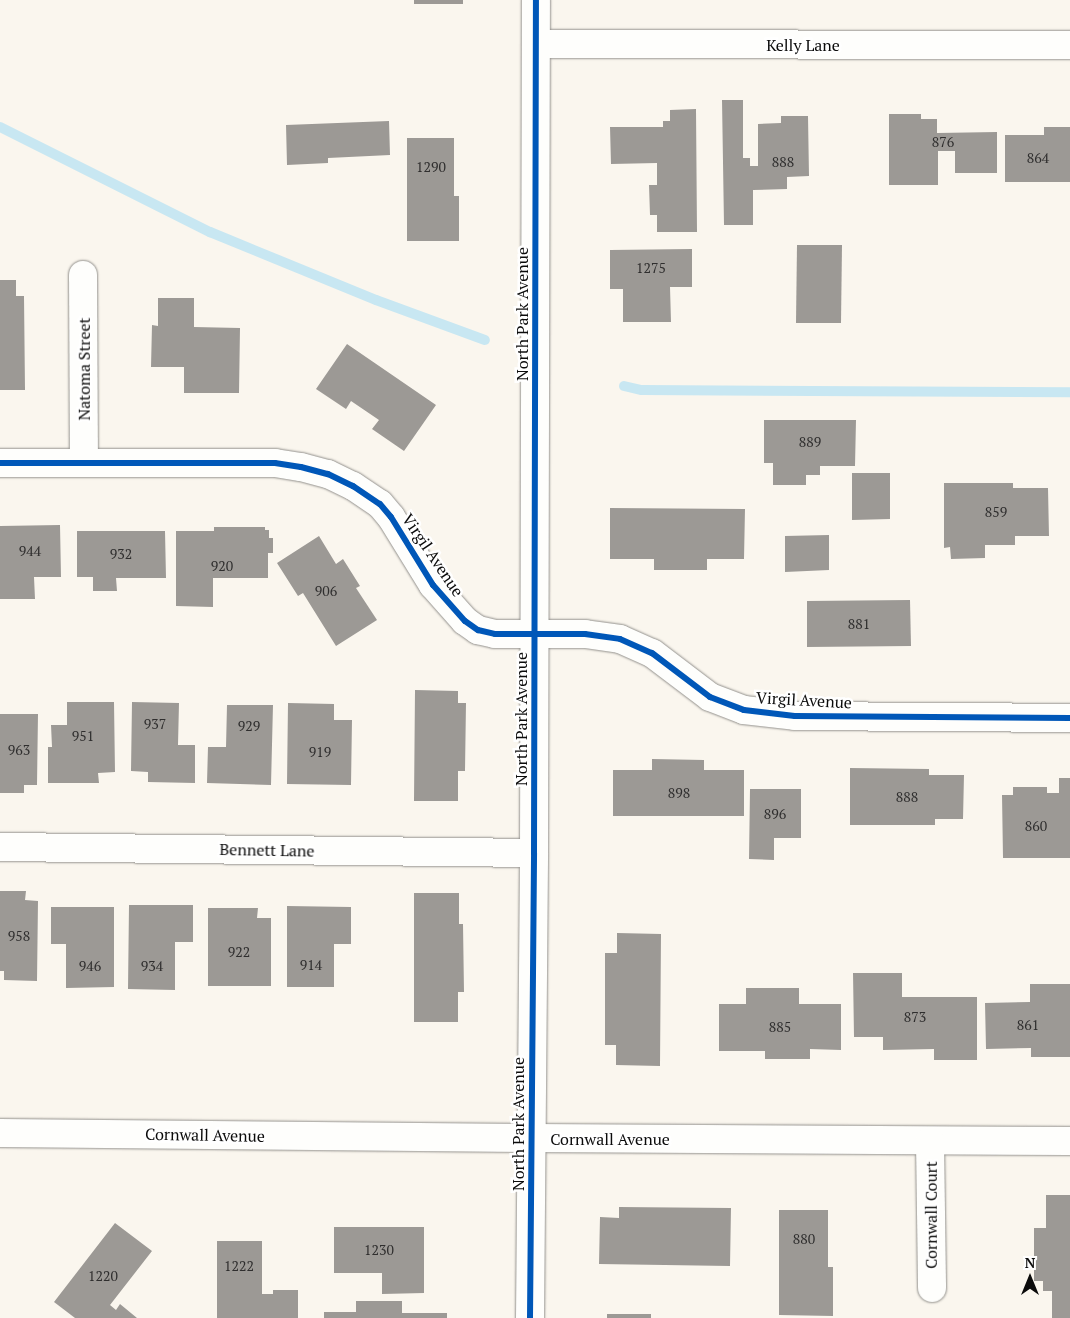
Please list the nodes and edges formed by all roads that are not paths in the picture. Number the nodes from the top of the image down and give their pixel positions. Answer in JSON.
{"nodes":[{"id":1,"x":536,"y":0,"type":"edge"},
{"id":2,"x":536,"y":44,"type":"junction"},
{"id":3,"x":1070,"y":46,"type":"edge"},
{"id":4,"x":83,"y":274,"type":"dead end"},
{"id":5,"x":0,"y":463,"type":"edge"},
{"id":6,"x":84,"y":463,"type":"junction"},
{"id":7,"x":534,"y":634,"type":"junction"},
{"id":8,"x":1070,"y":718,"type":"edge"},
{"id":9,"x":0,"y":847,"type":"edge"},
{"id":10,"x":534,"y":852,"type":"junction"},
{"id":11,"x":0,"y":1133,"type":"edge"},
{"id":12,"x":532,"y":1138,"type":"junction"},
{"id":13,"x":930,"y":1141,"type":"junction"},
{"id":14,"x":1070,"y":1141,"type":"edge"},
{"id":15,"x":932,"y":1288,"type":"dead end"},
{"id":16,"x":530,"y":1318,"type":"edge"}],
"edges":[{"from":1,"to":2,"type":"street","name":"North Park Avenue"},
{"from":2,"to":3,"type":"street","name":"Kelly Lane"},
{"from":2,"to":7,"type":"street","name":"North Park Avenue"},
{"from":4,"to":6,"type":"street","name":"Natoma Street"},
{"from":5,"to":6,"type":"street","name":"Virgil Avenue"},
{"from":6,"to":7,"type":"street","name":"Virgil Avenue"},
{"from":7,"to":8,"type":"street","name":"Virgil Avenue"},
{"from":7,"to":10,"type":"street","name":"North Park Avenue"},
{"from":9,"to":10,"type":"street","name":"Bennett Lane"},
{"from":10,"to":12,"type":"street","name":"North Park Avenue"},
{"from":11,"to":12,"type":"street","name":"Cornwall Avenue"},
{"from":12,"to":13,"type":"street","name":"Cornwall Avenue"},
{"from":12,"to":16,"type":"street","name":"North Park Avenue"},
{"from":13,"to":14,"type":"street","name":"Cornwall Avenue"},
{"from":13,"to":15,"type":"street","name":"Cornwall Court"}]}
